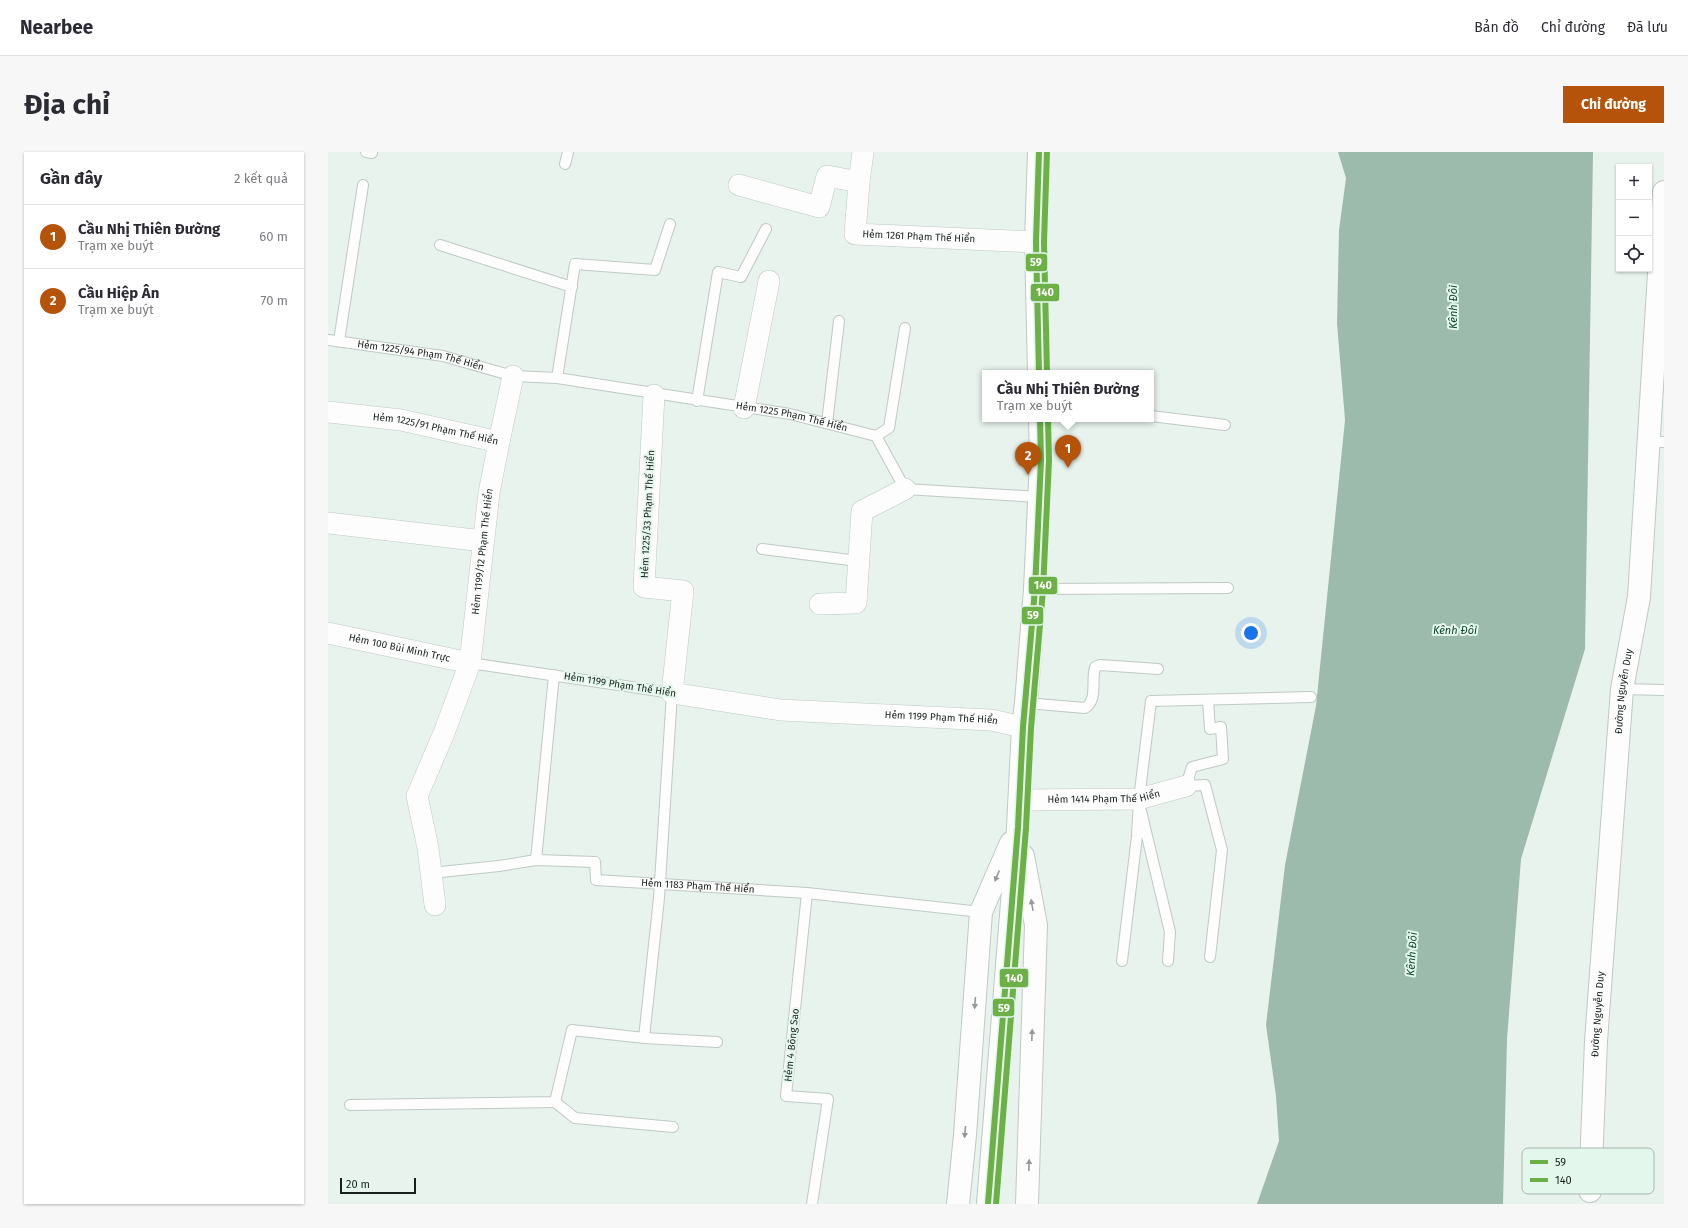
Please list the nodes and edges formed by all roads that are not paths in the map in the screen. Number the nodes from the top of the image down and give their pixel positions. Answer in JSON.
{"nodes":[{"id":1,"x":568,"y":152,"type":"edge"},
{"id":2,"x":863,"y":152,"type":"edge"},
{"id":3,"x":1039,"y":152,"type":"edge"},
{"id":4,"x":565,"y":164,"type":"dead end"},
{"id":5,"x":859,"y":182,"type":"junction"},
{"id":6,"x":363,"y":185,"type":"dead end"},
{"id":7,"x":739,"y":185,"type":"dead end"},
{"id":8,"x":1664,"y":192,"type":"edge"},
{"id":9,"x":670,"y":224,"type":"dead end"},
{"id":10,"x":766,"y":229,"type":"dead end"},
{"id":11,"x":1036,"y":242,"type":"junction"},
{"id":12,"x":440,"y":245,"type":"dead end"},
{"id":13,"x":769,"y":281,"type":"dead end"},
{"id":14,"x":572,"y":287,"type":"junction"},
{"id":15,"x":1661,"y":292,"type":"edge"},
{"id":16,"x":839,"y":321,"type":"dead end"},
{"id":17,"x":904,"y":328,"type":"dead end"},
{"id":18,"x":328,"y":340,"type":"edge"},
{"id":19,"x":338,"y":341,"type":"junction"},
{"id":20,"x":1039,"y":370,"type":"edge"},
{"id":21,"x":513,"y":376,"type":"junction"},
{"id":22,"x":557,"y":378,"type":"junction"},
{"id":23,"x":654,"y":394,"type":"junction"},
{"id":24,"x":697,"y":401,"type":"junction"},
{"id":25,"x":744,"y":408,"type":"junction"},
{"id":26,"x":328,"y":412,"type":"edge"},
{"id":27,"x":1154,"y":416,"type":"edge"},
{"id":28,"x":1040,"y":422,"type":"edge"},
{"id":29,"x":827,"y":423,"type":"junction"},
{"id":30,"x":1225,"y":425,"type":"dead end"},
{"id":31,"x":876,"y":436,"type":"junction"},
{"id":32,"x":500,"y":442,"type":"junction"},
{"id":33,"x":1656,"y":442,"type":"edge"},
{"id":34,"x":904,"y":489,"type":"junction"},
{"id":35,"x":1039,"y":497,"type":"junction"},
{"id":36,"x":328,"y":523,"type":"edge"},
{"id":37,"x":483,"y":541,"type":"junction"},
{"id":38,"x":762,"y":549,"type":"dead end"},
{"id":39,"x":858,"y":561,"type":"junction"},
{"id":40,"x":1228,"y":588,"type":"dead end"},
{"id":41,"x":1035,"y":589,"type":"junction"},
{"id":42,"x":820,"y":604,"type":"dead end"},
{"id":43,"x":328,"y":633,"type":"edge"},
{"id":44,"x":470,"y":662,"type":"junction"},
{"id":45,"x":1158,"y":669,"type":"dead end"},
{"id":46,"x":554,"y":675,"type":"junction"},
{"id":47,"x":1622,"y":689,"type":"junction"},
{"id":48,"x":1664,"y":690,"type":"edge"},
{"id":49,"x":672,"y":693,"type":"junction"},
{"id":50,"x":1311,"y":697,"type":"dead end"},
{"id":51,"x":1208,"y":700,"type":"junction"},
{"id":52,"x":1026,"y":703,"type":"junction"},
{"id":53,"x":1023,"y":727,"type":"junction"},
{"id":54,"x":1186,"y":786,"type":"junction"},
{"id":55,"x":1139,"y":799,"type":"junction"},
{"id":56,"x":1019,"y":800,"type":"junction"},
{"id":57,"x":1018,"y":828,"type":"junction"},
{"id":58,"x":536,"y":860,"type":"junction"},
{"id":59,"x":431,"y":873,"type":"junction"},
{"id":60,"x":660,"y":885,"type":"junction"},
{"id":61,"x":807,"y":893,"type":"junction"},
{"id":62,"x":435,"y":905,"type":"dead end"},
{"id":63,"x":981,"y":912,"type":"junction"},
{"id":64,"x":1210,"y":957,"type":"dead end"},
{"id":65,"x":1122,"y":961,"type":"dead end"},
{"id":66,"x":1168,"y":961,"type":"dead end"},
{"id":67,"x":644,"y":1038,"type":"junction"},
{"id":68,"x":717,"y":1042,"type":"dead end"},
{"id":69,"x":555,"y":1102,"type":"junction"},
{"id":70,"x":350,"y":1106,"type":"dead end"},
{"id":71,"x":673,"y":1127,"type":"dead end"},
{"id":72,"x":1593,"y":1148,"type":"edge"},
{"id":73,"x":812,"y":1204,"type":"edge"},
{"id":74,"x":958,"y":1204,"type":"edge"},
{"id":75,"x":988,"y":1204,"type":"edge"},
{"id":76,"x":1027,"y":1204,"type":"edge"}],
"edges":[{"from":1,"to":4,"type":"lane"},
{"from":2,"to":5,"type":"street"},
{"from":3,"to":11,"type":"main road"},
{"from":5,"to":7,"type":"street"},
{"from":5,"to":11,"type":"street","name":"Hẻm 1261 Phạm Thế Hiển"},
{"from":6,"to":19,"type":"lane"},
{"from":8,"to":15,"type":"main road","name":"Đường Nguyễn Duy"},
{"from":9,"to":14,"type":"lane"},
{"from":10,"to":24,"type":"lane"},
{"from":11,"to":20,"type":"main road"},
{"from":12,"to":14,"type":"lane"},
{"from":13,"to":25,"type":"street"},
{"from":14,"to":22,"type":"lane"},
{"from":15,"to":33,"type":"main road","name":"Đường Nguyễn Duy"},
{"from":16,"to":29,"type":"lane"},
{"from":17,"to":31,"type":"lane"},
{"from":18,"to":19,"type":"lane","name":"Hẻm 1225/94 Phạm Thế Hiển"},
{"from":19,"to":21,"type":"lane","name":"Hẻm 1225/94 Phạm Thế Hiển"},
{"from":21,"to":22,"type":"lane","name":"Hẻm 1225 Phạm Thế Hiển"},
{"from":21,"to":32,"type":"street","name":"Hẻm 1225/91 Phạm Thế Hiển"},
{"from":22,"to":23,"type":"lane","name":"Hẻm 1225 Phạm Thế Hiển"},
{"from":23,"to":24,"type":"lane","name":"Hẻm 1225 Phạm Thế Hiển"},
{"from":23,"to":49,"type":"street","name":"Hẻm 1225/33 Phạm Thế Hiển"},
{"from":24,"to":25,"type":"lane","name":"Hẻm 1225 Phạm Thế Hiển"},
{"from":25,"to":29,"type":"lane","name":"Hẻm 1225 Phạm Thế Hiển"},
{"from":26,"to":32,"type":"street","name":"Hẻm 1225/91 Phạm Thế Hiển"},
{"from":27,"to":30,"type":"lane"},
{"from":28,"to":35,"type":"main road"},
{"from":29,"to":31,"type":"lane","name":"Hẻm 1225 Phạm Thế Hiển"},
{"from":31,"to":34,"type":"lane"},
{"from":32,"to":37,"type":"street","name":"Hẻm 1199/12 Phạm Thế Hiển"},
{"from":33,"to":47,"type":"main road","name":"Đường Nguyễn Duy"},
{"from":34,"to":35,"type":"lane"},
{"from":34,"to":39,"type":"street"},
{"from":35,"to":41,"type":"main road"},
{"from":36,"to":37,"type":"street"},
{"from":37,"to":44,"type":"street","name":"Hẻm 1199/12 Phạm Thế Hiển"},
{"from":38,"to":39,"type":"lane"},
{"from":39,"to":42,"type":"street"},
{"from":40,"to":41,"type":"lane"},
{"from":41,"to":52,"type":"main road"},
{"from":43,"to":44,"type":"street","name":"Hẻm 100 Bùi Minh Trực"},
{"from":44,"to":46,"type":"lane","name":"Hẻm 1199 Phạm Thế Hiển"},
{"from":44,"to":59,"type":"street"},
{"from":45,"to":52,"type":"lane"},
{"from":46,"to":49,"type":"lane","name":"Hẻm 1199 Phạm Thế Hiển"},
{"from":46,"to":58,"type":"lane"},
{"from":47,"to":48,"type":"lane"},
{"from":47,"to":72,"type":"main road","name":"Đường Nguyễn Duy"},
{"from":49,"to":53,"type":"street","name":"Hẻm 1199 Phạm Thế Hiển"},
{"from":49,"to":60,"type":"lane"},
{"from":50,"to":51,"type":"lane"},
{"from":51,"to":54,"type":"lane"},
{"from":51,"to":55,"type":"lane"},
{"from":52,"to":53,"type":"main road"},
{"from":53,"to":56,"type":"main road"},
{"from":54,"to":55,"type":"street","name":"Hẻm 1414 Phạm Thế Hiển"},
{"from":54,"to":64,"type":"lane"},
{"from":55,"to":56,"type":"street","name":"Hẻm 1414 Phạm Thế Hiển"},
{"from":55,"to":65,"type":"lane"},
{"from":55,"to":66,"type":"lane"},
{"from":56,"to":57,"type":"main road"},
{"from":57,"to":63,"type":"main road","one_way":true},
{"from":57,"to":75,"type":"main road"},
{"from":76,"to":57,"type":"main road","one_way":true},
{"from":58,"to":59,"type":"lane","name":"Hẻm 1183 Phạm Thế Hiển"},
{"from":58,"to":60,"type":"lane","name":"Hẻm 1183 Phạm Thế Hiển"},
{"from":59,"to":62,"type":"street"},
{"from":60,"to":61,"type":"lane","name":"Hẻm 1183 Phạm Thế Hiển"},
{"from":60,"to":67,"type":"lane"},
{"from":61,"to":63,"type":"lane","name":"Hẻm 1183 Phạm Thế Hiển"},
{"from":61,"to":73,"type":"lane","name":"Hẻm 4 Bông Sao"},
{"from":63,"to":74,"type":"main road","one_way":true},
{"from":67,"to":68,"type":"lane"},
{"from":67,"to":69,"type":"lane"},
{"from":69,"to":70,"type":"lane"},
{"from":69,"to":71,"type":"lane"}]}
